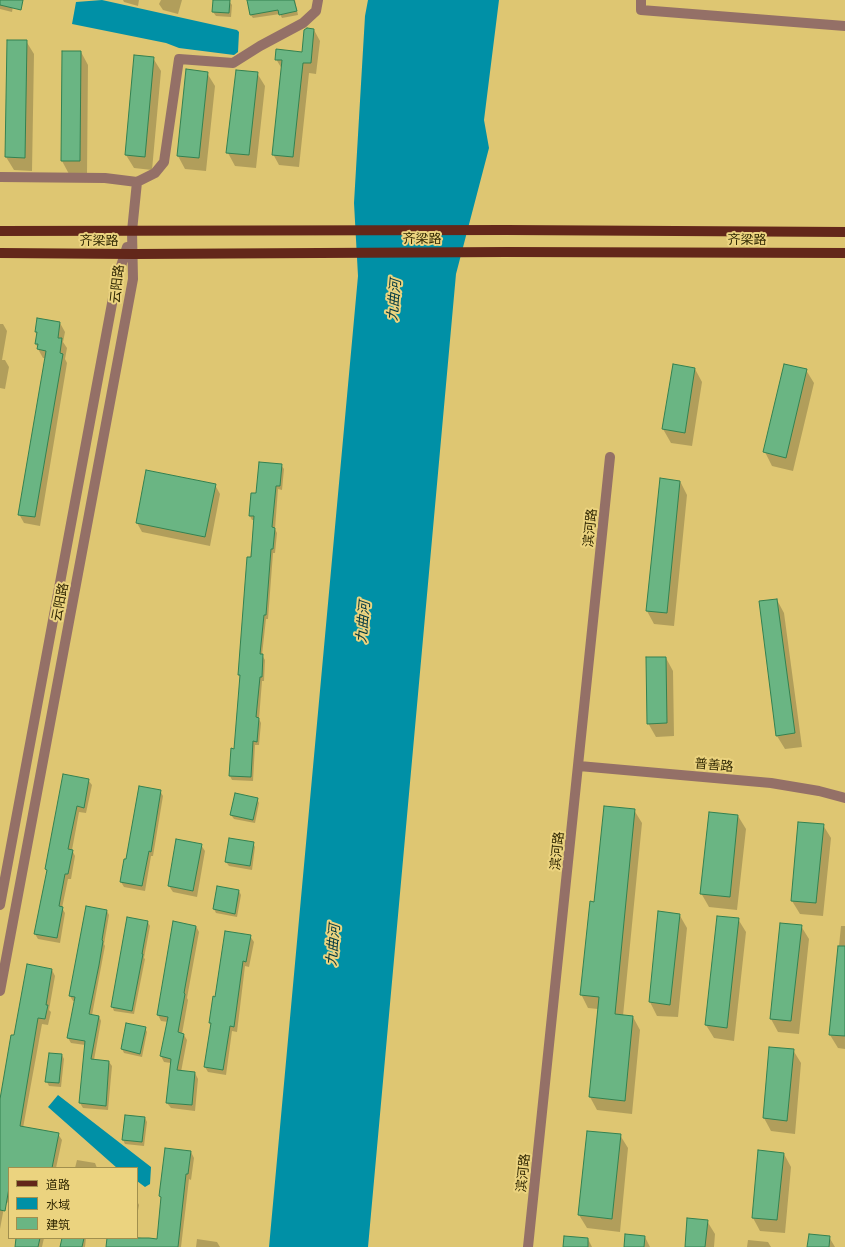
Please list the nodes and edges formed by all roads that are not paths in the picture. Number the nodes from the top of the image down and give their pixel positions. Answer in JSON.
{"nodes":[{"id":1,"x":318,"y":0,"type":"edge"},
{"id":2,"x":641,"y":0,"type":"edge"},
{"id":3,"x":845,"y":26,"type":"edge"},
{"id":4,"x":0,"y":177,"type":"edge"},
{"id":5,"x":136,"y":182,"type":"junction"},
{"id":6,"x":0,"y":231,"type":"edge"},
{"id":7,"x":132,"y":231,"type":"junction"},
{"id":8,"x":845,"y":232,"type":"edge"},
{"id":9,"x":0,"y":253,"type":"edge"},
{"id":10,"x":129,"y":254,"type":"junction"},
{"id":11,"x":845,"y":254,"type":"edge"},
{"id":12,"x":610,"y":457,"type":"dead end"},
{"id":13,"x":579,"y":766,"type":"junction"},
{"id":14,"x":845,"y":798,"type":"edge"},
{"id":15,"x":0,"y":905,"type":"edge"},
{"id":16,"x":0,"y":991,"type":"edge"},
{"id":17,"x":528,"y":1247,"type":"edge"}],
"edges":[{"from":1,"to":5,"type":"street"},
{"from":2,"to":3,"type":"street"},
{"from":4,"to":5,"type":"street"},
{"from":5,"to":7,"type":"street","name":"云阳路"},
{"from":6,"to":7,"type":"main road","name":"齐梁路"},
{"from":7,"to":8,"type":"main road","name":"齐梁路"},
{"from":7,"to":10,"type":"street","name":"云阳路"},
{"from":9,"to":10,"type":"main road","name":"齐梁路"},
{"from":10,"to":11,"type":"main road","name":"齐梁路"},
{"from":10,"to":15,"type":"street","name":"云阳路"},
{"from":10,"to":16,"type":"street","name":"云阳路"},
{"from":12,"to":13,"type":"street","name":"滨河路"},
{"from":13,"to":14,"type":"street","name":"普善路"},
{"from":13,"to":17,"type":"street","name":"滨河路"}]}
